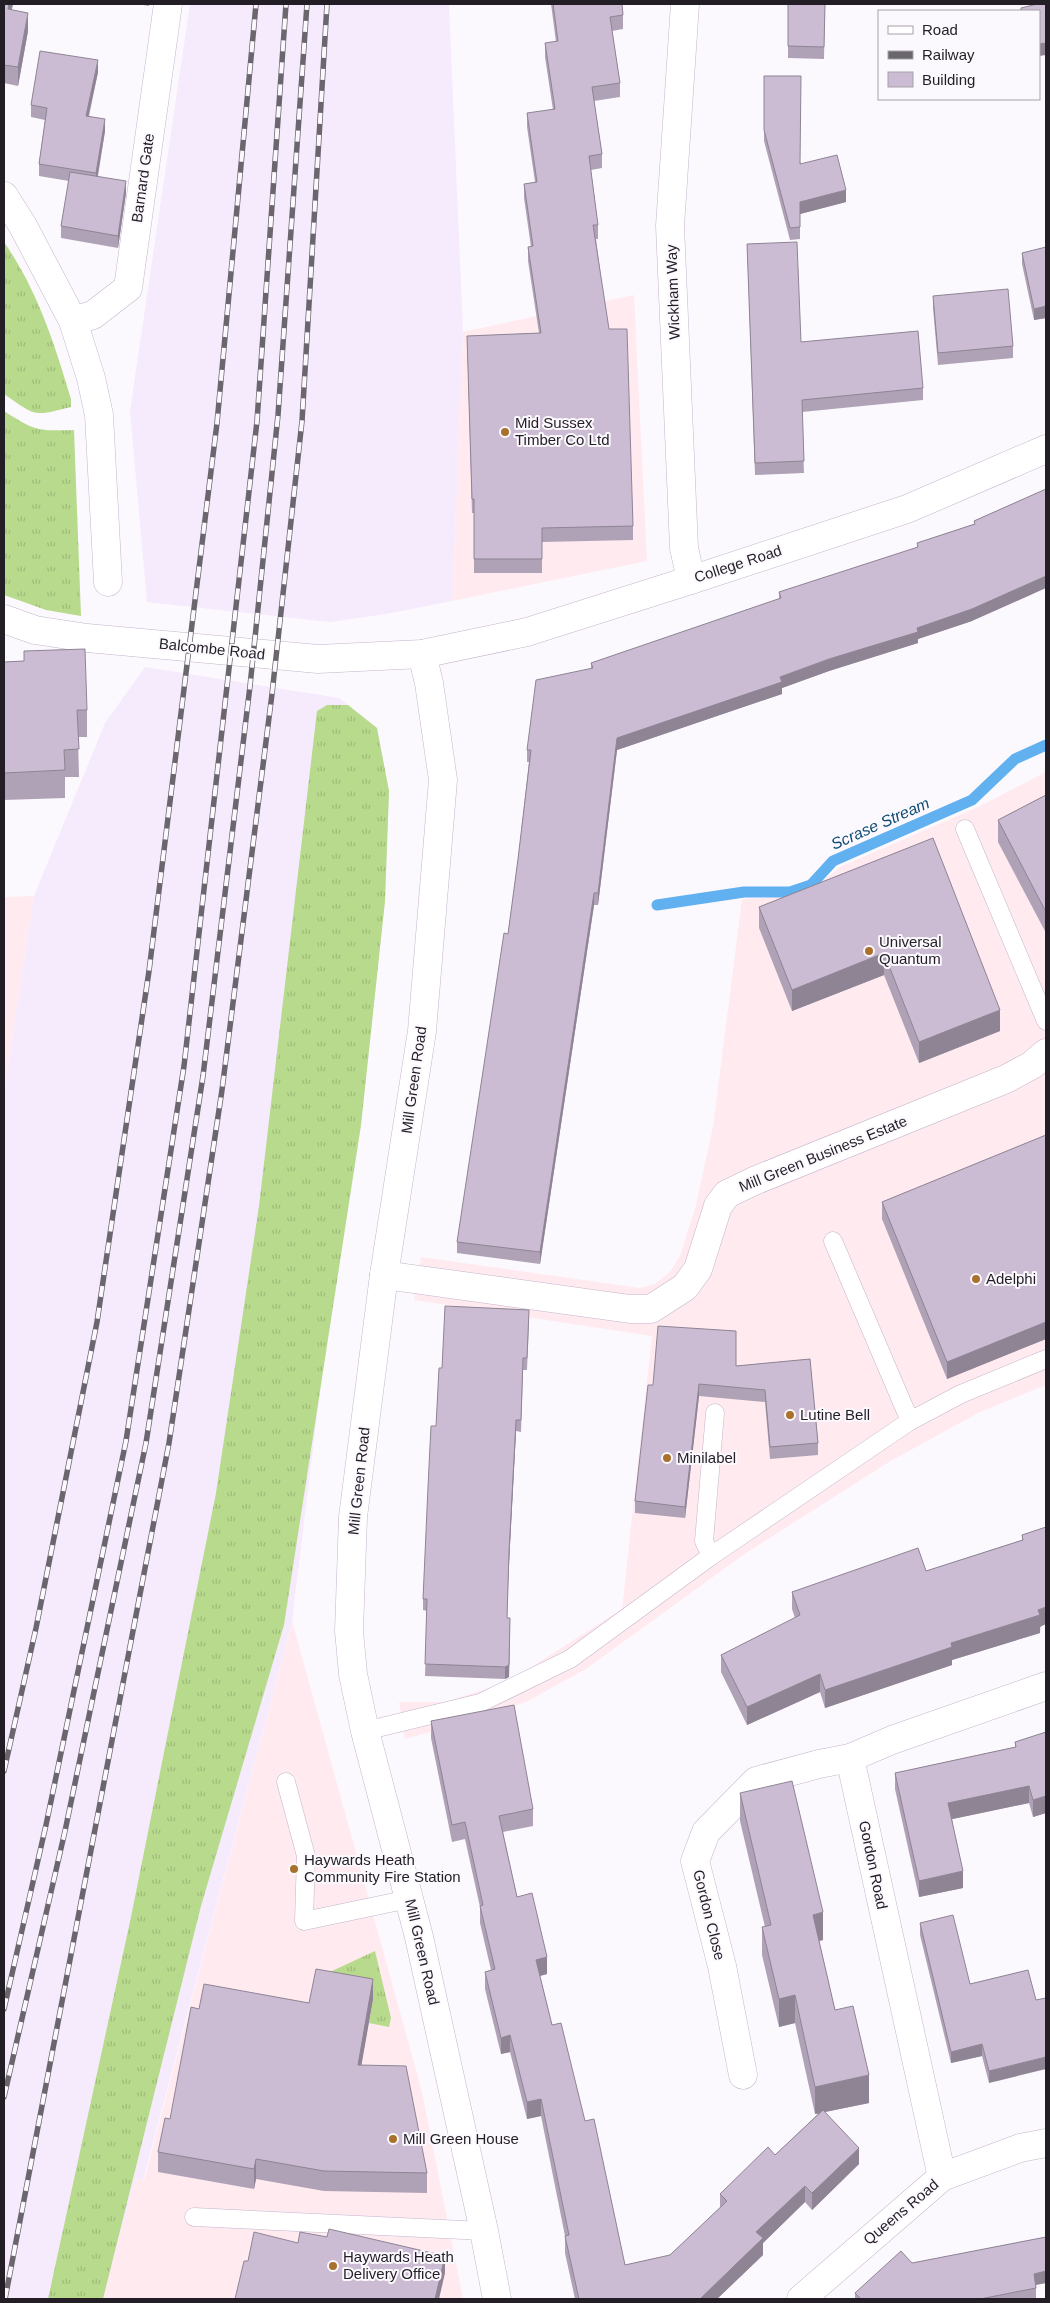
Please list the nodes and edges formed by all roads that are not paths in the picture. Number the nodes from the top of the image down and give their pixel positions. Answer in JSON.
{"nodes":[{"id":1,"x":168,"y":4,"type":"edge"},
{"id":2,"x":685,"y":4,"type":"edge"},
{"id":3,"x":4,"y":196,"type":"edge"},
{"id":4,"x":73,"y":321,"type":"junction"},
{"id":5,"x":1046,"y":449,"type":"edge"},
{"id":6,"x":691,"y":580,"type":"junction"},
{"id":7,"x":108,"y":582,"type":"dead end"},
{"id":8,"x":4,"y":620,"type":"edge"},
{"id":9,"x":422,"y":654,"type":"junction"},
{"id":10,"x":965,"y":829,"type":"dead end"},
{"id":11,"x":1046,"y":1021,"type":"edge"},
{"id":12,"x":1046,"y":1053,"type":"edge"},
{"id":13,"x":833,"y":1241,"type":"dead end"},
{"id":14,"x":384,"y":1275,"type":"junction"},
{"id":15,"x":1046,"y":1359,"type":"edge"},
{"id":16,"x":715,"y":1413,"type":"dead end"},
{"id":17,"x":910,"y":1421,"type":"junction"},
{"id":18,"x":711,"y":1556,"type":"junction"},
{"id":19,"x":1046,"y":1686,"type":"edge"},
{"id":20,"x":365,"y":1731,"type":"junction"},
{"id":21,"x":850,"y":1758,"type":"junction"},
{"id":22,"x":286,"y":1782,"type":"dead end"},
{"id":23,"x":409,"y":1899,"type":"junction"},
{"id":24,"x":743,"y":2075,"type":"dead end"},
{"id":25,"x":1046,"y":2143,"type":"edge"},
{"id":26,"x":942,"y":2177,"type":"junction"},
{"id":27,"x":194,"y":2216,"type":"dead end"},
{"id":28,"x":484,"y":2231,"type":"junction"},
{"id":29,"x":497,"y":2299,"type":"edge"},
{"id":30,"x":801,"y":2299,"type":"edge"}],
"edges":[{"from":1,"to":4,"type":"street","name":"Barnard Gate"},
{"from":2,"to":6,"type":"street","name":"Wickham Way"},
{"from":3,"to":4,"type":"street"},
{"from":4,"to":7,"type":"street"},
{"from":5,"to":6,"type":"street","name":"College Road"},
{"from":6,"to":9,"type":"street","name":"College Road"},
{"from":8,"to":9,"type":"street","name":"Balcombe Road"},
{"from":9,"to":14,"type":"street","name":"Mill Green Road"},
{"from":10,"to":11,"type":"lane"},
{"from":12,"to":14,"type":"street","name":"Mill Green Business Estate"},
{"from":13,"to":17,"type":"lane"},
{"from":14,"to":20,"type":"street","name":"Mill Green Road"},
{"from":15,"to":17,"type":"lane"},
{"from":16,"to":18,"type":"lane"},
{"from":17,"to":18,"type":"lane"},
{"from":18,"to":20,"type":"lane"},
{"from":19,"to":21,"type":"street"},
{"from":20,"to":23,"type":"street","name":"Mill Green Road"},
{"from":21,"to":24,"type":"street","name":"Gordon Close"},
{"from":21,"to":26,"type":"street","name":"Gordon Road"},
{"from":22,"to":23,"type":"lane"},
{"from":23,"to":28,"type":"street","name":"Mill Green Road"},
{"from":25,"to":26,"type":"street","name":"Queens Road"},
{"from":26,"to":30,"type":"street","name":"Queens Road"},
{"from":27,"to":28,"type":"lane"},
{"from":28,"to":29,"type":"street","name":"Mill Green Road"}]}
